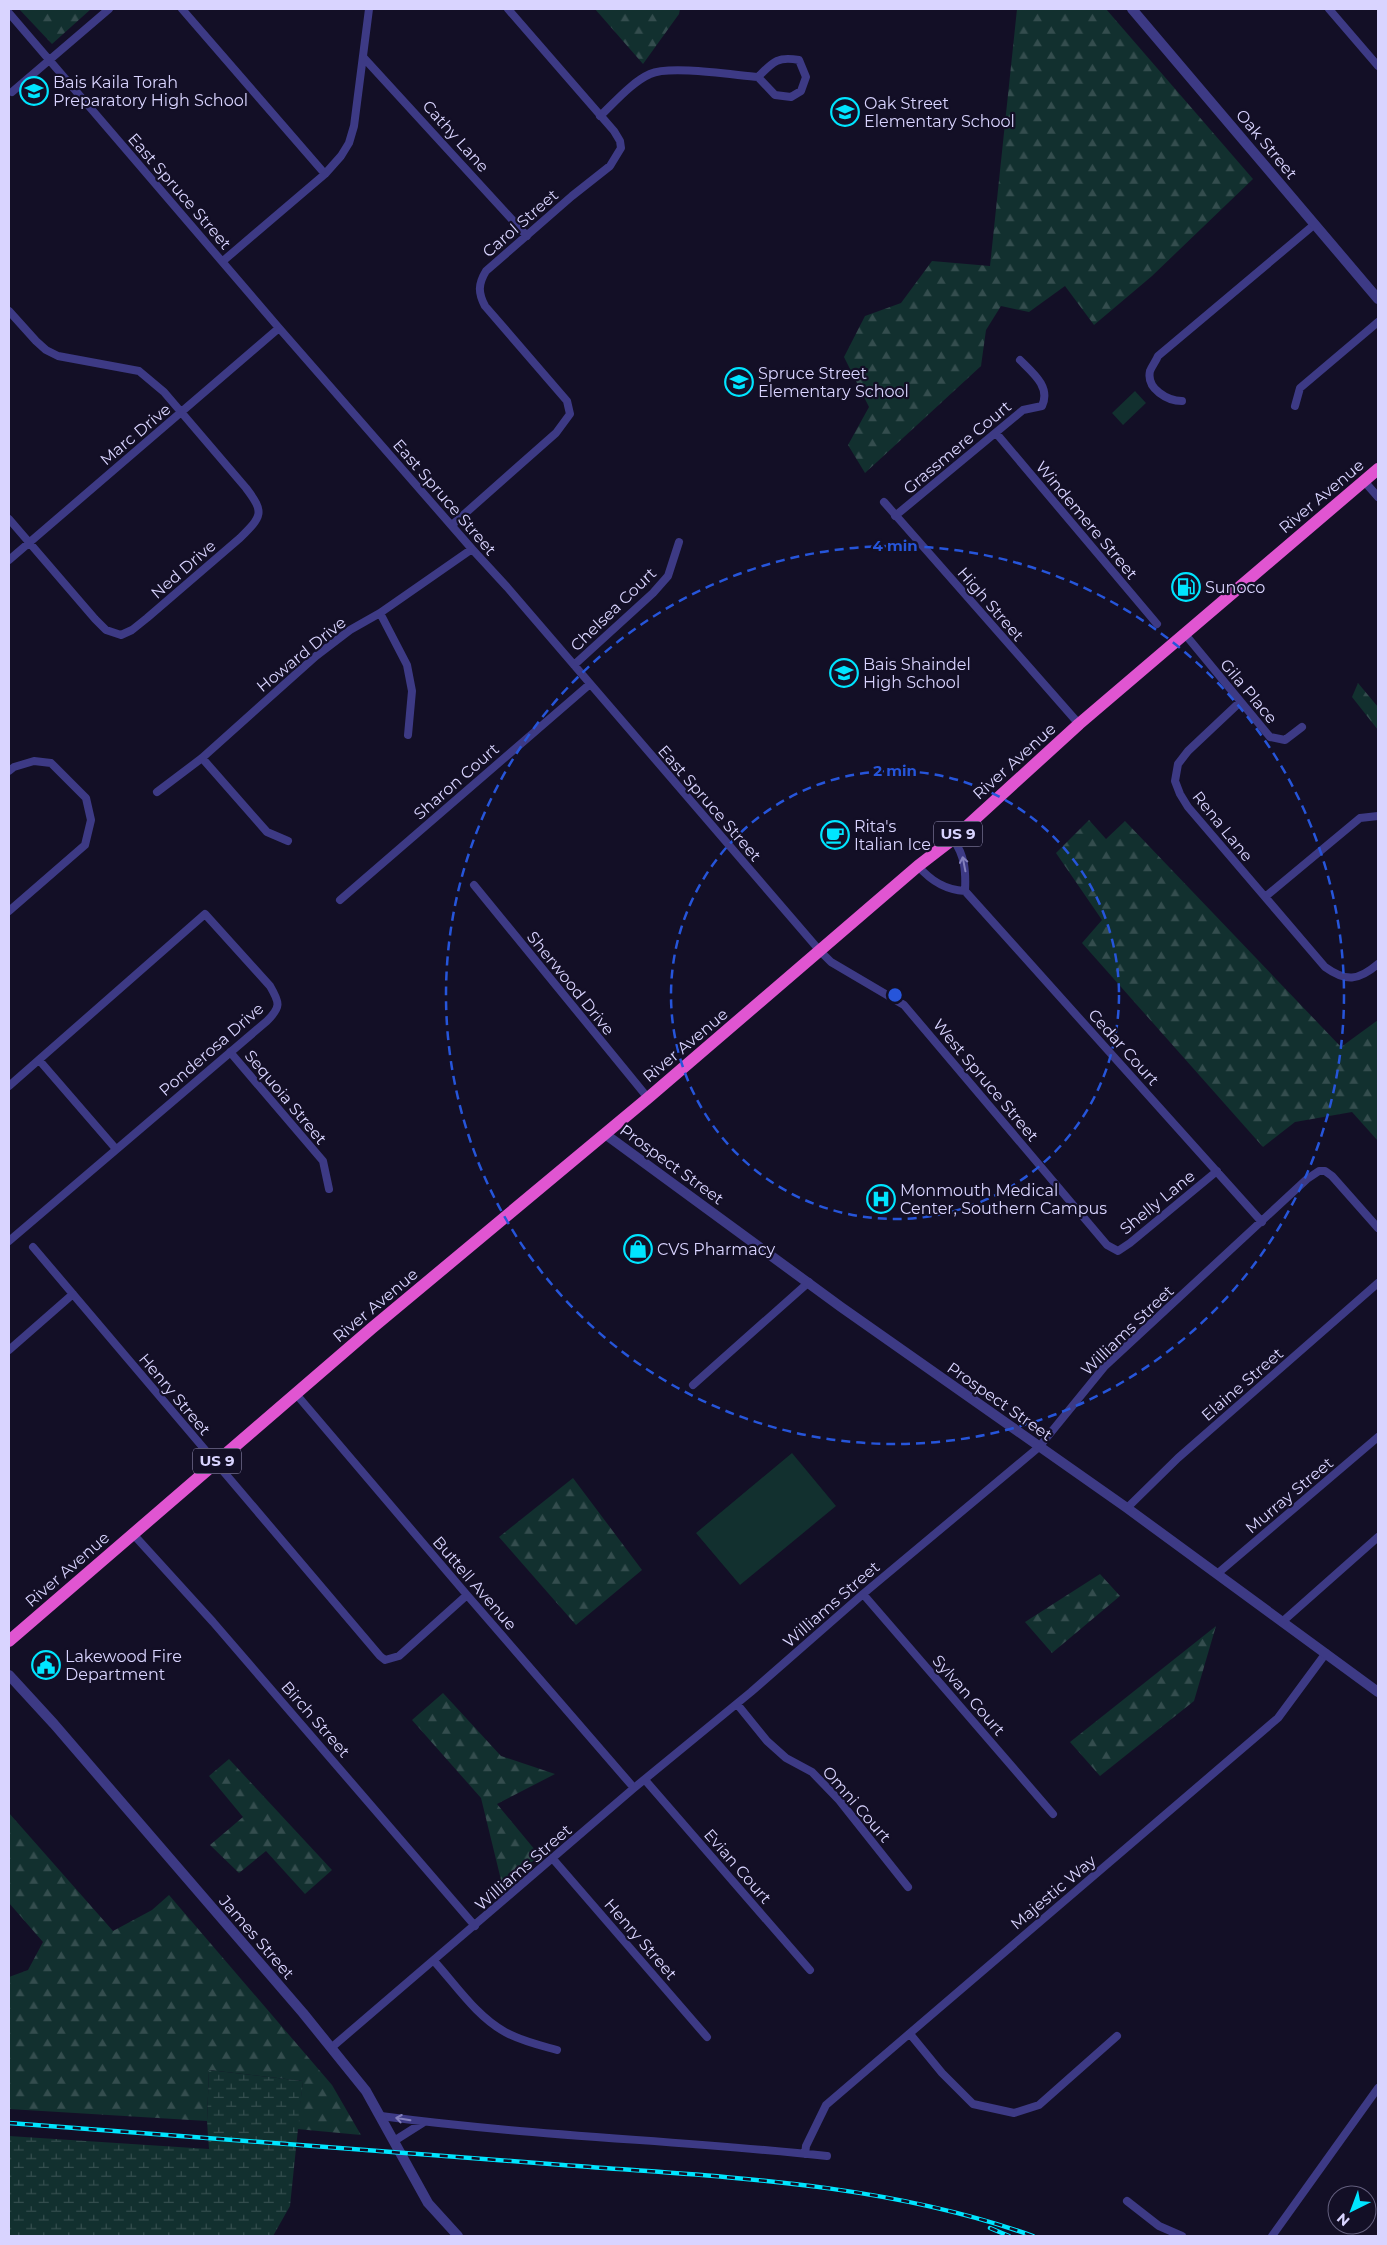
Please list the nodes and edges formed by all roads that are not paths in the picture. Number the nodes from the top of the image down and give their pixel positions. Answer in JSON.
{"nodes":[{"id":1,"x":109,"y":9,"type":"edge"},
{"id":2,"x":182,"y":9,"type":"edge"},
{"id":3,"x":369,"y":9,"type":"edge"},
{"id":4,"x":508,"y":9,"type":"edge"},
{"id":5,"x":1132,"y":9,"type":"edge"},
{"id":6,"x":1330,"y":9,"type":"edge"},
{"id":7,"x":9,"y":13,"type":"edge"},
{"id":8,"x":363,"y":57,"type":"junction"},
{"id":9,"x":49,"y":60,"type":"junction"},
{"id":10,"x":1378,"y":66,"type":"edge"},
{"id":11,"x":758,"y":77,"type":"junction"},
{"id":12,"x":12,"y":92,"type":"dead end"},
{"id":13,"x":600,"y":116,"type":"junction"},
{"id":14,"x":325,"y":174,"type":"junction"},
{"id":15,"x":1315,"y":224,"type":"junction"},
{"id":16,"x":527,"y":236,"type":"junction"},
{"id":17,"x":223,"y":261,"type":"junction"},
{"id":18,"x":1377,"y":294,"type":"edge"},
{"id":19,"x":9,"y":311,"type":"edge"},
{"id":20,"x":1378,"y":322,"type":"edge"},
{"id":21,"x":279,"y":328,"type":"junction"},
{"id":22,"x":1020,"y":360,"type":"dead end"},
{"id":23,"x":1182,"y":401,"type":"dead end"},
{"id":24,"x":1295,"y":406,"type":"dead end"},
{"id":25,"x":181,"y":413,"type":"junction"},
{"id":26,"x":996,"y":433,"type":"junction"},
{"id":27,"x":1378,"y":469,"type":"edge"},
{"id":28,"x":1364,"y":481,"type":"junction"},
{"id":29,"x":1378,"y":497,"type":"edge"},
{"id":30,"x":884,"y":502,"type":"dead end"},
{"id":31,"x":895,"y":516,"type":"junction"},
{"id":32,"x":9,"y":519,"type":"edge"},
{"id":33,"x":452,"y":525,"type":"junction"},
{"id":34,"x":29,"y":542,"type":"junction"},
{"id":35,"x":679,"y":542,"type":"dead end"},
{"id":36,"x":472,"y":550,"type":"junction"},
{"id":37,"x":9,"y":560,"type":"edge"},
{"id":38,"x":380,"y":613,"type":"junction"},
{"id":39,"x":1157,"y":624,"type":"dead end"},
{"id":40,"x":1184,"y":633,"type":"junction"},
{"id":41,"x":574,"y":665,"type":"junction"},
{"id":42,"x":590,"y":684,"type":"junction"},
{"id":43,"x":1240,"y":702,"type":"junction"},
{"id":44,"x":1079,"y":724,"type":"junction"},
{"id":45,"x":1302,"y":726,"type":"dead end"},
{"id":46,"x":408,"y":735,"type":"dead end"},
{"id":47,"x":202,"y":758,"type":"junction"},
{"id":48,"x":9,"y":772,"type":"edge"},
{"id":49,"x":157,"y":792,"type":"dead end"},
{"id":50,"x":1378,"y":816,"type":"edge"},
{"id":51,"x":953,"y":839,"type":"junction"},
{"id":52,"x":288,"y":841,"type":"dead end"},
{"id":53,"x":918,"y":866,"type":"junction"},
{"id":54,"x":474,"y":885,"type":"dead end"},
{"id":55,"x":965,"y":891,"type":"junction"},
{"id":56,"x":1265,"y":897,"type":"junction"},
{"id":57,"x":340,"y":900,"type":"dead end"},
{"id":58,"x":9,"y":911,"type":"edge"},
{"id":59,"x":820,"y":951,"type":"junction"},
{"id":60,"x":1378,"y":964,"type":"edge"},
{"id":61,"x":230,"y":1052,"type":"junction"},
{"id":62,"x":39,"y":1060,"type":"junction"},
{"id":63,"x":9,"y":1086,"type":"edge"},
{"id":64,"x":648,"y":1098,"type":"junction"},
{"id":65,"x":604,"y":1134,"type":"junction"},
{"id":66,"x":116,"y":1149,"type":"junction"},
{"id":67,"x":1217,"y":1171,"type":"junction"},
{"id":68,"x":329,"y":1189,"type":"dead end"},
{"id":69,"x":1262,"y":1222,"type":"junction"},
{"id":70,"x":1378,"y":1228,"type":"edge"},
{"id":71,"x":9,"y":1241,"type":"edge"},
{"id":72,"x":33,"y":1247,"type":"dead end"},
{"id":73,"x":1112,"y":1249,"type":"joint"},
{"id":74,"x":809,"y":1282,"type":"junction"},
{"id":75,"x":1378,"y":1283,"type":"edge"},
{"id":76,"x":73,"y":1294,"type":"junction"},
{"id":77,"x":9,"y":1350,"type":"edge"},
{"id":78,"x":694,"y":1385,"type":"dead end"},
{"id":79,"x":296,"y":1394,"type":"junction"},
{"id":80,"x":1378,"y":1437,"type":"edge"},
{"id":81,"x":1039,"y":1447,"type":"junction"},
{"id":82,"x":215,"y":1463,"type":"junction"},
{"id":83,"x":1126,"y":1508,"type":"junction"},
{"id":84,"x":133,"y":1534,"type":"junction"},
{"id":85,"x":1378,"y":1537,"type":"edge"},
{"id":86,"x":1217,"y":1574,"type":"junction"},
{"id":87,"x":864,"y":1594,"type":"junction"},
{"id":88,"x":467,"y":1595,"type":"junction"},
{"id":89,"x":1282,"y":1622,"type":"junction"},
{"id":90,"x":9,"y":1641,"type":"edge"},
{"id":91,"x":1326,"y":1653,"type":"junction"},
{"id":92,"x":9,"y":1675,"type":"edge"},
{"id":93,"x":1378,"y":1692,"type":"edge"},
{"id":94,"x":737,"y":1704,"type":"junction"},
{"id":95,"x":645,"y":1780,"type":"junction"},
{"id":96,"x":634,"y":1788,"type":"junction"},
{"id":97,"x":1053,"y":1814,"type":"dead end"},
{"id":98,"x":553,"y":1859,"type":"junction"},
{"id":99,"x":908,"y":1887,"type":"dead end"},
{"id":100,"x":475,"y":1926,"type":"junction"},
{"id":101,"x":434,"y":1961,"type":"junction"},
{"id":102,"x":810,"y":1970,"type":"dead end"},
{"id":103,"x":910,"y":2034,"type":"junction"},
{"id":104,"x":1116,"y":2036,"type":"dead end"},
{"id":105,"x":707,"y":2037,"type":"dead end"},
{"id":106,"x":331,"y":2048,"type":"junction"},
{"id":107,"x":557,"y":2050,"type":"dead end"},
{"id":108,"x":1378,"y":2088,"type":"edge"},
{"id":109,"x":381,"y":2116,"type":"junction"},
{"id":110,"x":424,"y":2122,"type":"junction"},
{"id":111,"x":394,"y":2142,"type":"junction"},
{"id":112,"x":805,"y":2154,"type":"junction"},
{"id":113,"x":827,"y":2156,"type":"dead end"},
{"id":114,"x":1127,"y":2201,"type":"dead end"},
{"id":115,"x":458,"y":2236,"type":"edge"},
{"id":116,"x":1182,"y":2236,"type":"edge"},
{"id":117,"x":1272,"y":2236,"type":"edge"}],
"edges":[{"from":1,"to":9,"type":"street"},
{"from":2,"to":14,"type":"street"},
{"from":3,"to":8,"type":"street"},
{"from":4,"to":13,"type":"street","name":"Carol Street"},
{"from":5,"to":15,"type":"street","name":"Oak Street"},
{"from":6,"to":10,"type":"street"},
{"from":7,"to":9,"type":"street","name":"East Spruce Street"},
{"from":8,"to":14,"type":"street"},
{"from":8,"to":16,"type":"street","name":"Cathy Lane"},
{"from":9,"to":12,"type":"street"},
{"from":9,"to":17,"type":"street","name":"East Spruce Street"},
{"from":11,"to":11,"type":"street"},
{"from":11,"to":13,"type":"street"},
{"from":13,"to":16,"type":"street","name":"Carol Street"},
{"from":14,"to":17,"type":"street"},
{"from":15,"to":18,"type":"street","name":"Oak Street"},
{"from":15,"to":23,"type":"street"},
{"from":16,"to":33,"type":"street","name":"Carol Street"},
{"from":17,"to":21,"type":"street","name":"East Spruce Street"},
{"from":19,"to":25,"type":"street"},
{"from":20,"to":24,"type":"street"},
{"from":21,"to":25,"type":"street","name":"Marc Drive"},
{"from":21,"to":33,"type":"street","name":"East Spruce Street"},
{"from":22,"to":26,"type":"street","name":"Grassmere Court"},
{"from":25,"to":34,"type":"street","name":"Marc Drive"},
{"from":25,"to":34,"type":"street","name":"Ned Drive"},
{"from":26,"to":31,"type":"street","name":"Grassmere Court"},
{"from":26,"to":39,"type":"street","name":"Windemere Street"},
{"from":27,"to":28,"type":"highway","name":"River Avenue","number":"US 9"},
{"from":28,"to":29,"type":"street"},
{"from":28,"to":40,"type":"highway","name":"River Avenue","number":"US 9"},
{"from":30,"to":31,"type":"street","name":"High Street"},
{"from":31,"to":44,"type":"street","name":"High Street"},
{"from":32,"to":34,"type":"street"},
{"from":33,"to":36,"type":"street","name":"East Spruce Street"},
{"from":34,"to":37,"type":"street","name":"Marc Drive"},
{"from":35,"to":41,"type":"street","name":"Chelsea Court"},
{"from":36,"to":38,"type":"street","name":"Howard Drive"},
{"from":36,"to":41,"type":"street","name":"East Spruce Street"},
{"from":38,"to":46,"type":"street"},
{"from":38,"to":47,"type":"street","name":"Howard Drive"},
{"from":40,"to":43,"type":"street","name":"Gila Place"},
{"from":40,"to":44,"type":"highway","name":"River Avenue","number":"US 9"},
{"from":41,"to":42,"type":"street","name":"East Spruce Street"},
{"from":42,"to":57,"type":"street","name":"Sharon Court"},
{"from":42,"to":59,"type":"street","name":"East Spruce Street"},
{"from":43,"to":45,"type":"street","name":"Gila Place"},
{"from":43,"to":56,"type":"street","name":"Rena Lane"},
{"from":44,"to":51,"type":"highway","name":"River Avenue","number":"US 9"},
{"from":47,"to":49,"type":"street","name":"Howard Drive"},
{"from":47,"to":52,"type":"street"},
{"from":48,"to":58,"type":"street"},
{"from":50,"to":56,"type":"street"},
{"from":51,"to":53,"type":"highway","name":"River Avenue","number":"US 9"},
{"from":55,"to":51,"type":"street","one_way":true},
{"from":53,"to":55,"type":"street"},
{"from":53,"to":59,"type":"highway","name":"River Avenue","number":"US 9"},
{"from":54,"to":64,"type":"street","name":"Sherwood Drive"},
{"from":55,"to":67,"type":"street","name":"Cedar Court"},
{"from":56,"to":60,"type":"street","name":"Rena Lane"},
{"from":59,"to":64,"type":"highway","name":"River Avenue","number":"US 9"},
{"from":59,"to":73,"type":"street","name":"West Spruce Street"},
{"from":61,"to":62,"type":"street","name":"Ponderosa Drive"},
{"from":61,"to":66,"type":"street","name":"Ponderosa Drive"},
{"from":61,"to":68,"type":"street","name":"Sequoia Street"},
{"from":62,"to":63,"type":"street","name":"Ponderosa Drive"},
{"from":62,"to":66,"type":"street"},
{"from":64,"to":65,"type":"highway","name":"River Avenue","number":"US 9"},
{"from":65,"to":74,"type":"street","name":"Prospect Street"},
{"from":65,"to":79,"type":"highway","name":"River Avenue","number":"US 9"},
{"from":66,"to":71,"type":"street","name":"Ponderosa Drive"},
{"from":67,"to":69,"type":"street","name":"Cedar Court"},
{"from":67,"to":73,"type":"street","name":"Shelly Lane"},
{"from":69,"to":70,"type":"street","name":"Williams Street"},
{"from":69,"to":81,"type":"street","name":"Williams Street"},
{"from":72,"to":76,"type":"street","name":"Henry Street"},
{"from":74,"to":78,"type":"street"},
{"from":74,"to":81,"type":"street","name":"Prospect Street"},
{"from":75,"to":83,"type":"street","name":"Elaine Street"},
{"from":76,"to":77,"type":"street"},
{"from":76,"to":82,"type":"street","name":"Henry Street"},
{"from":79,"to":82,"type":"highway","name":"River Avenue","number":"US 9"},
{"from":79,"to":88,"type":"street","name":"Buttell Avenue"},
{"from":80,"to":86,"type":"street","name":"Murray Street"},
{"from":81,"to":83,"type":"street","name":"Prospect Street"},
{"from":81,"to":87,"type":"street","name":"Williams Street"},
{"from":82,"to":84,"type":"highway","name":"River Avenue","number":"US 9"},
{"from":82,"to":88,"type":"street","name":"Henry Street"},
{"from":83,"to":86,"type":"street","name":"Prospect Street"},
{"from":84,"to":90,"type":"highway","name":"River Avenue","number":"US 9"},
{"from":84,"to":100,"type":"street","name":"Birch Street"},
{"from":85,"to":89,"type":"street"},
{"from":86,"to":89,"type":"street","name":"Prospect Street"},
{"from":87,"to":94,"type":"street","name":"Williams Street"},
{"from":87,"to":97,"type":"street","name":"Sylvan Court"},
{"from":88,"to":96,"type":"street","name":"Buttell Avenue"},
{"from":89,"to":91,"type":"street","name":"Prospect Street"},
{"from":91,"to":93,"type":"street","name":"Prospect Street"},
{"from":91,"to":103,"type":"street","name":"Majestic Way"},
{"from":92,"to":106,"type":"street","name":"James Street"},
{"from":94,"to":95,"type":"street","name":"Williams Street"},
{"from":94,"to":99,"type":"street","name":"Omni Court"},
{"from":95,"to":96,"type":"street","name":"Williams Street"},
{"from":95,"to":102,"type":"street","name":"Evian Court"},
{"from":96,"to":98,"type":"street","name":"Williams Street"},
{"from":98,"to":100,"type":"street","name":"Williams Street"},
{"from":98,"to":105,"type":"street","name":"Henry Street"},
{"from":100,"to":101,"type":"street","name":"Williams Street"},
{"from":101,"to":106,"type":"street","name":"Williams Street"},
{"from":101,"to":107,"type":"street"},
{"from":103,"to":104,"type":"street"},
{"from":103,"to":112,"type":"street","name":"Majestic Way"},
{"from":106,"to":109,"type":"street","name":"James Street"},
{"from":108,"to":117,"type":"street"},
{"from":110,"to":109,"type":"street","one_way":true},
{"from":109,"to":111,"type":"street","name":"James Street"},
{"from":110,"to":111,"type":"street"},
{"from":110,"to":112,"type":"street"},
{"from":111,"to":115,"type":"street","name":"James Street"},
{"from":112,"to":113,"type":"street"},
{"from":114,"to":116,"type":"street"}]}
